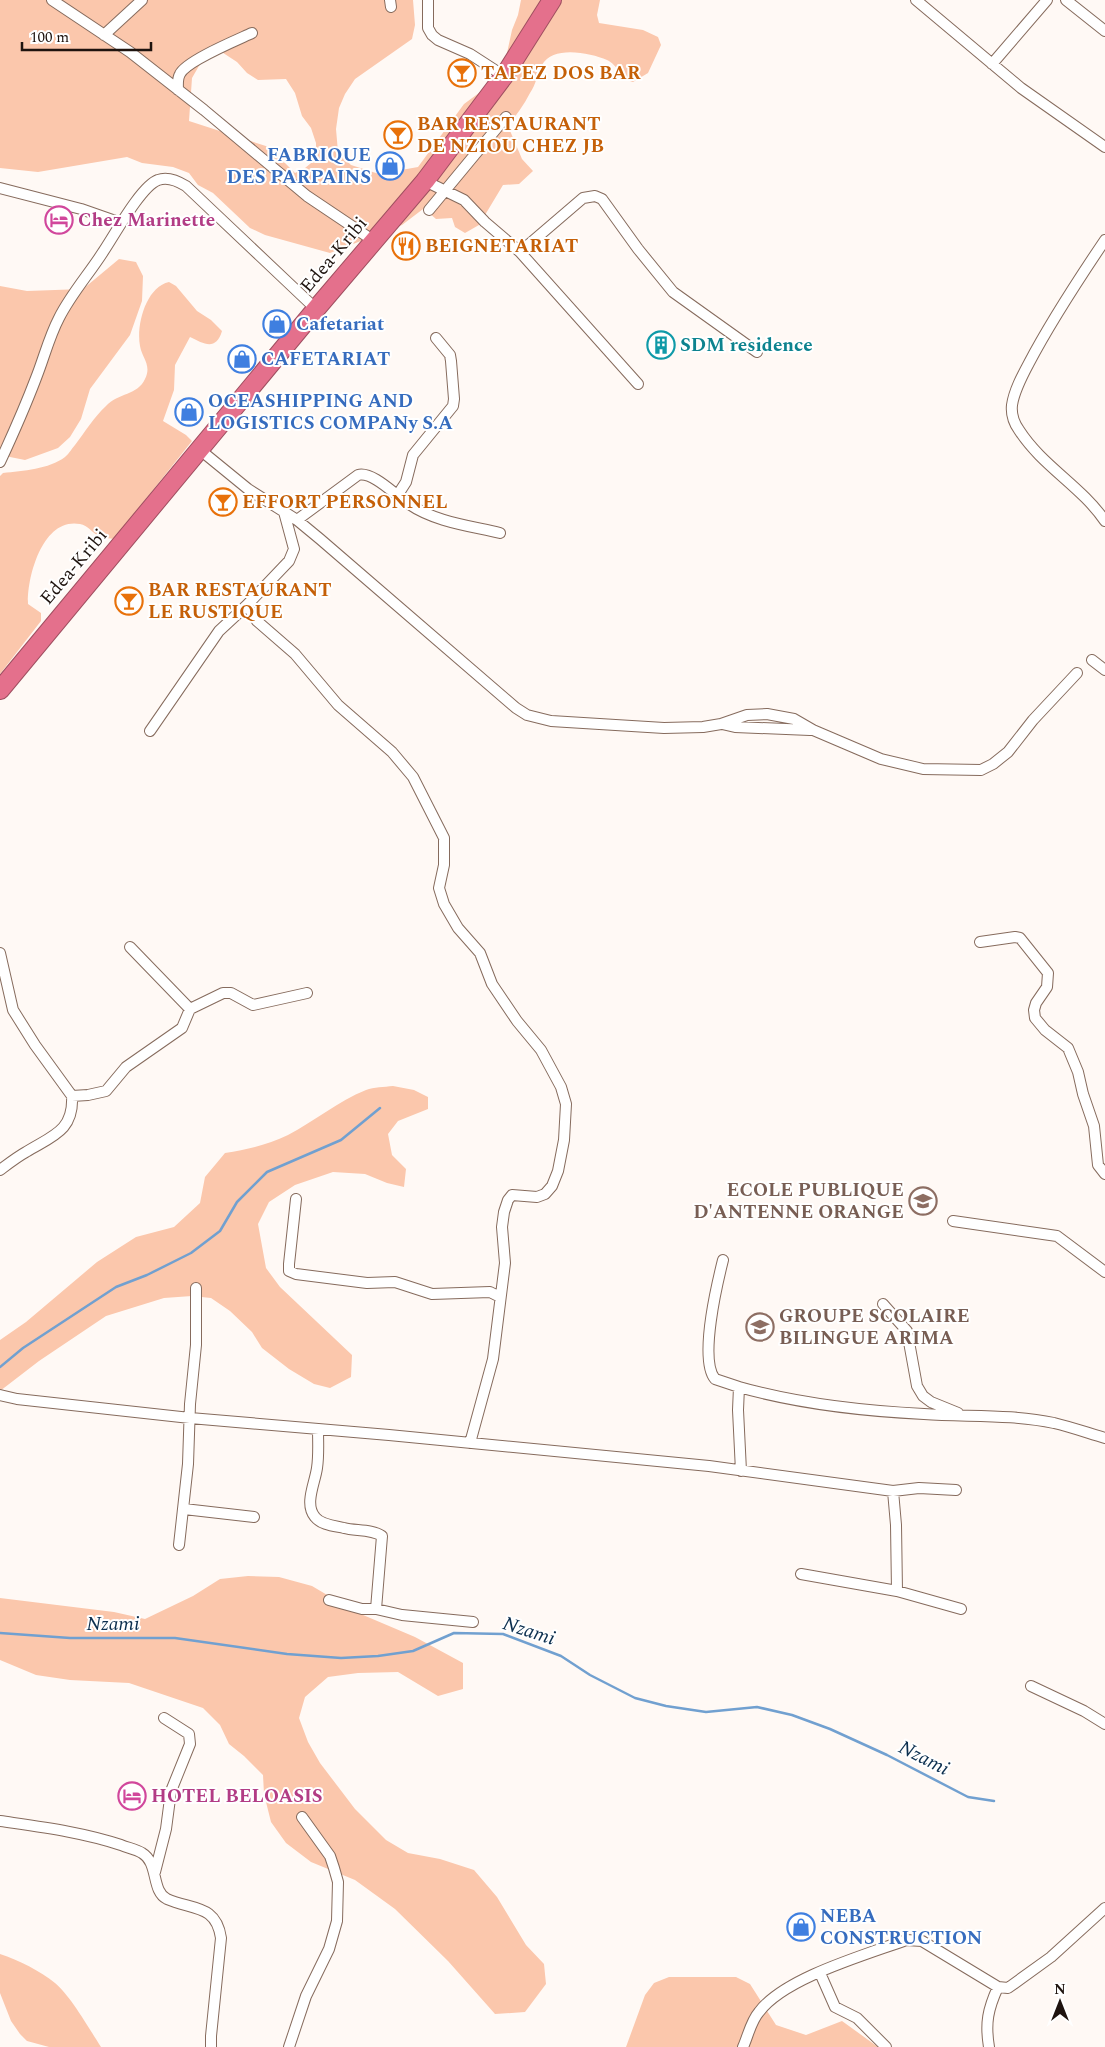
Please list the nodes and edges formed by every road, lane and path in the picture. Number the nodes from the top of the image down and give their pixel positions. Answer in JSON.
{"nodes":[{"id":1,"x":52,"y":0,"type":"edge"},
{"id":2,"x":142,"y":0,"type":"edge"},
{"id":3,"x":428,"y":0,"type":"edge"},
{"id":4,"x":552,"y":0,"type":"edge"},
{"id":5,"x":916,"y":0,"type":"edge"},
{"id":6,"x":1047,"y":0,"type":"edge"},
{"id":7,"x":1066,"y":0,"type":"edge"},
{"id":8,"x":1105,"y":31,"type":"edge"},
{"id":9,"x":252,"y":33,"type":"dead end"},
{"id":10,"x":104,"y":35,"type":"junction"},
{"id":11,"x":992,"y":64,"type":"junction"},
{"id":12,"x":504,"y":76,"type":"junction"},
{"id":13,"x":178,"y":90,"type":"junction"},
{"id":14,"x":506,"y":117,"type":"dead end"},
{"id":15,"x":1105,"y":148,"type":"edge"},
{"id":16,"x":426,"y":181,"type":"junction"},
{"id":17,"x":0,"y":188,"type":"edge"},
{"id":18,"x":445,"y":190,"type":"junction"},
{"id":19,"x":429,"y":210,"type":"dead end"},
{"id":20,"x":121,"y":223,"type":"junction"},
{"id":21,"x":1105,"y":240,"type":"edge"},
{"id":22,"x":374,"y":241,"type":"junction"},
{"id":23,"x":520,"y":252,"type":"junction"},
{"id":24,"x":316,"y":309,"type":"junction"},
{"id":25,"x":436,"y":338,"type":"dead end"},
{"id":26,"x":757,"y":352,"type":"dead end"},
{"id":27,"x":638,"y":384,"type":"dead end"},
{"id":28,"x":199,"y":450,"type":"junction"},
{"id":29,"x":0,"y":462,"type":"edge"},
{"id":30,"x":397,"y":496,"type":"junction"},
{"id":31,"x":284,"y":512,"type":"junction"},
{"id":32,"x":297,"y":520,"type":"junction"},
{"id":33,"x":1105,"y":521,"type":"edge"},
{"id":34,"x":500,"y":533,"type":"dead end"},
{"id":35,"x":247,"y":605,"type":"junction"},
{"id":36,"x":1092,"y":660,"type":"dead end"},
{"id":37,"x":1105,"y":670,"type":"edge"},
{"id":38,"x":1077,"y":673,"type":"dead end"},
{"id":39,"x":0,"y":690,"type":"edge"},
{"id":40,"x":150,"y":731,"type":"dead end"},
{"id":41,"x":980,"y":942,"type":"dead end"},
{"id":42,"x":130,"y":947,"type":"dead end"},
{"id":43,"x":0,"y":953,"type":"edge"},
{"id":44,"x":307,"y":993,"type":"dead end"},
{"id":45,"x":190,"y":1009,"type":"junction"},
{"id":46,"x":88,"y":1095,"type":"junction"},
{"id":47,"x":72,"y":1096,"type":"junction"},
{"id":48,"x":73,"y":1110,"type":"junction"},
{"id":49,"x":0,"y":1170,"type":"edge"},
{"id":50,"x":1105,"y":1174,"type":"edge"},
{"id":51,"x":296,"y":1199,"type":"dead end"},
{"id":52,"x":953,"y":1221,"type":"dead end"},
{"id":53,"x":723,"y":1260,"type":"dead end"},
{"id":54,"x":1105,"y":1272,"type":"edge"},
{"id":55,"x":196,"y":1288,"type":"dead end"},
{"id":56,"x":500,"y":1297,"type":"junction"},
{"id":57,"x":883,"y":1304,"type":"dead end"},
{"id":58,"x":739,"y":1387,"type":"junction"},
{"id":59,"x":0,"y":1395,"type":"edge"},
{"id":60,"x":966,"y":1416,"type":"junction"},
{"id":61,"x":190,"y":1418,"type":"junction"},
{"id":62,"x":318,"y":1429,"type":"junction"},
{"id":63,"x":1105,"y":1438,"type":"edge"},
{"id":64,"x":470,"y":1443,"type":"junction"},
{"id":65,"x":741,"y":1471,"type":"junction"},
{"id":66,"x":956,"y":1490,"type":"dead end"},
{"id":67,"x":893,"y":1491,"type":"junction"},
{"id":68,"x":184,"y":1509,"type":"junction"},
{"id":69,"x":254,"y":1517,"type":"dead end"},
{"id":70,"x":179,"y":1544,"type":"dead end"},
{"id":71,"x":801,"y":1574,"type":"dead end"},
{"id":72,"x":897,"y":1591,"type":"junction"},
{"id":73,"x":329,"y":1600,"type":"dead end"},
{"id":74,"x":961,"y":1608,"type":"dead end"},
{"id":75,"x":376,"y":1609,"type":"junction"},
{"id":76,"x":473,"y":1622,"type":"dead end"},
{"id":77,"x":1031,"y":1686,"type":"dead end"},
{"id":78,"x":164,"y":1718,"type":"dead end"},
{"id":79,"x":1105,"y":1724,"type":"edge"},
{"id":80,"x":302,"y":1817,"type":"dead end"},
{"id":81,"x":0,"y":1821,"type":"edge"},
{"id":82,"x":155,"y":1872,"type":"junction"},
{"id":83,"x":1105,"y":1908,"type":"edge"},
{"id":84,"x":820,"y":1973,"type":"junction"},
{"id":85,"x":998,"y":1986,"type":"junction"},
{"id":86,"x":212,"y":2047,"type":"edge"},
{"id":87,"x":289,"y":2047,"type":"edge"},
{"id":88,"x":743,"y":2047,"type":"edge"},
{"id":89,"x":886,"y":2047,"type":"edge"},
{"id":90,"x":989,"y":2047,"type":"edge"}],
"edges":[{"from":1,"to":10,"type":"street"},
{"from":2,"to":10,"type":"street"},
{"from":3,"to":12,"type":"street"},
{"from":4,"to":12,"type":"highway","name":"Edea-Kribi"},
{"from":5,"to":11,"type":"street"},
{"from":6,"to":11,"type":"street"},
{"from":7,"to":8,"type":"street"},
{"from":9,"to":13,"type":"street"},
{"from":10,"to":13,"type":"street"},
{"from":11,"to":15,"type":"street"},
{"from":12,"to":16,"type":"highway","name":"Edea-Kribi"},
{"from":13,"to":22,"type":"street"},
{"from":14,"to":18,"type":"street"},
{"from":16,"to":18,"type":"street"},
{"from":16,"to":22,"type":"highway","name":"Edea-Kribi"},
{"from":17,"to":20,"type":"street"},
{"from":18,"to":19,"type":"street"},
{"from":18,"to":23,"type":"street"},
{"from":20,"to":24,"type":"street"},
{"from":20,"to":29,"type":"street"},
{"from":21,"to":33,"type":"street"},
{"from":22,"to":24,"type":"highway","name":"Edea-Kribi"},
{"from":23,"to":26,"type":"street"},
{"from":23,"to":27,"type":"street"},
{"from":24,"to":28,"type":"highway","name":"Edea-Kribi"},
{"from":25,"to":30,"type":"street"},
{"from":28,"to":31,"type":"street"},
{"from":28,"to":39,"type":"highway","name":"Edea-Kribi"},
{"from":30,"to":32,"type":"street"},
{"from":30,"to":34,"type":"street"},
{"from":31,"to":32,"type":"street"},
{"from":31,"to":35,"type":"street"},
{"from":32,"to":38,"type":"street"},
{"from":35,"to":40,"type":"street"},
{"from":35,"to":56,"type":"street"},
{"from":36,"to":37,"type":"street"},
{"from":41,"to":50,"type":"street"},
{"from":42,"to":45,"type":"street"},
{"from":43,"to":47,"type":"street"},
{"from":44,"to":45,"type":"street"},
{"from":45,"to":46,"type":"street"},
{"from":46,"to":47,"type":"street"},
{"from":46,"to":48,"type":"street"},
{"from":47,"to":48,"type":"street"},
{"from":48,"to":49,"type":"street"},
{"from":51,"to":56,"type":"street"},
{"from":52,"to":54,"type":"street"},
{"from":53,"to":58,"type":"street"},
{"from":55,"to":61,"type":"street"},
{"from":56,"to":64,"type":"street"},
{"from":57,"to":60,"type":"street"},
{"from":58,"to":60,"type":"street"},
{"from":58,"to":65,"type":"street"},
{"from":59,"to":61,"type":"street"},
{"from":60,"to":63,"type":"street"},
{"from":61,"to":62,"type":"street"},
{"from":61,"to":68,"type":"street"},
{"from":62,"to":64,"type":"street"},
{"from":62,"to":75,"type":"street"},
{"from":64,"to":65,"type":"street"},
{"from":65,"to":67,"type":"street"},
{"from":66,"to":67,"type":"street"},
{"from":67,"to":72,"type":"street"},
{"from":68,"to":69,"type":"street"},
{"from":68,"to":70,"type":"street"},
{"from":71,"to":72,"type":"street"},
{"from":72,"to":74,"type":"street"},
{"from":73,"to":75,"type":"street"},
{"from":75,"to":76,"type":"street"},
{"from":77,"to":79,"type":"street"},
{"from":78,"to":82,"type":"street"},
{"from":80,"to":87,"type":"street"},
{"from":81,"to":82,"type":"street"},
{"from":82,"to":86,"type":"street"},
{"from":83,"to":85,"type":"street"},
{"from":84,"to":85,"type":"street"},
{"from":84,"to":88,"type":"street"},
{"from":84,"to":89,"type":"street"},
{"from":85,"to":90,"type":"street"}]}
